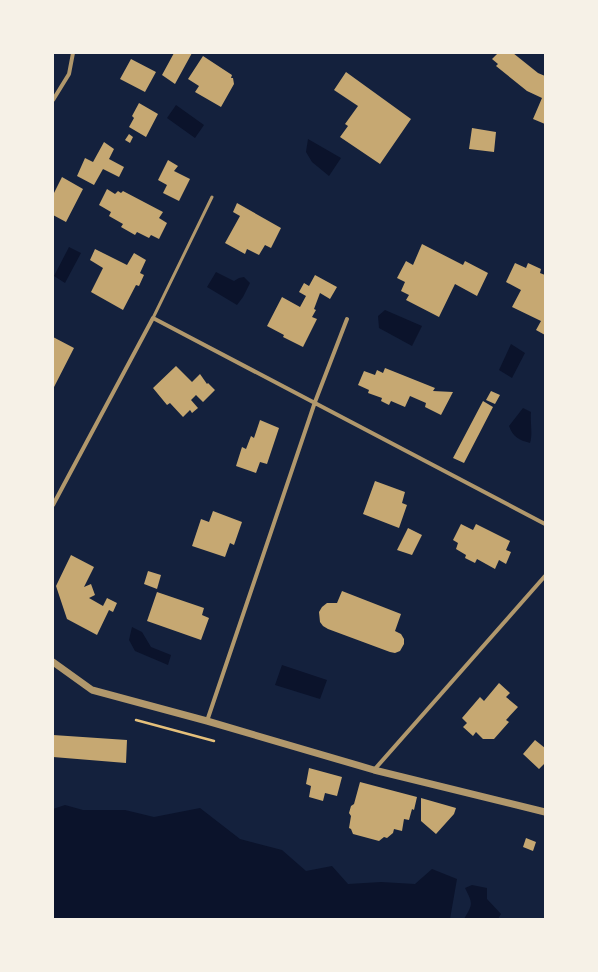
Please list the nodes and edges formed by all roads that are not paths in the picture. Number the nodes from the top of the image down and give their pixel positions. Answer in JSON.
{"nodes":[{"id":1,"x":73,"y":53,"type":"edge"},
{"id":2,"x":53,"y":100,"type":"edge"},
{"id":3,"x":212,"y":197,"type":"dead end"},
{"id":4,"x":153,"y":318,"type":"junction"},
{"id":5,"x":347,"y":319,"type":"dead end"},
{"id":6,"x":316,"y":402,"type":"junction"},
{"id":7,"x":53,"y":504,"type":"edge"},
{"id":8,"x":545,"y":524,"type":"edge"},
{"id":9,"x":545,"y":576,"type":"edge"},
{"id":10,"x":53,"y":662,"type":"edge"},
{"id":11,"x":207,"y":720,"type":"junction"},
{"id":12,"x":374,"y":770,"type":"junction"},
{"id":13,"x":545,"y":812,"type":"edge"}],
"edges":[{"from":1,"to":2,"type":"street"},
{"from":3,"to":4,"type":"lane"},
{"from":4,"to":6,"type":"street"},
{"from":4,"to":7,"type":"street"},
{"from":5,"to":6,"type":"street"},
{"from":6,"to":8,"type":"street"},
{"from":6,"to":11,"type":"street"},
{"from":9,"to":12,"type":"street"},
{"from":10,"to":11,"type":"street"},
{"from":11,"to":12,"type":"street"},
{"from":12,"to":13,"type":"street"}]}
